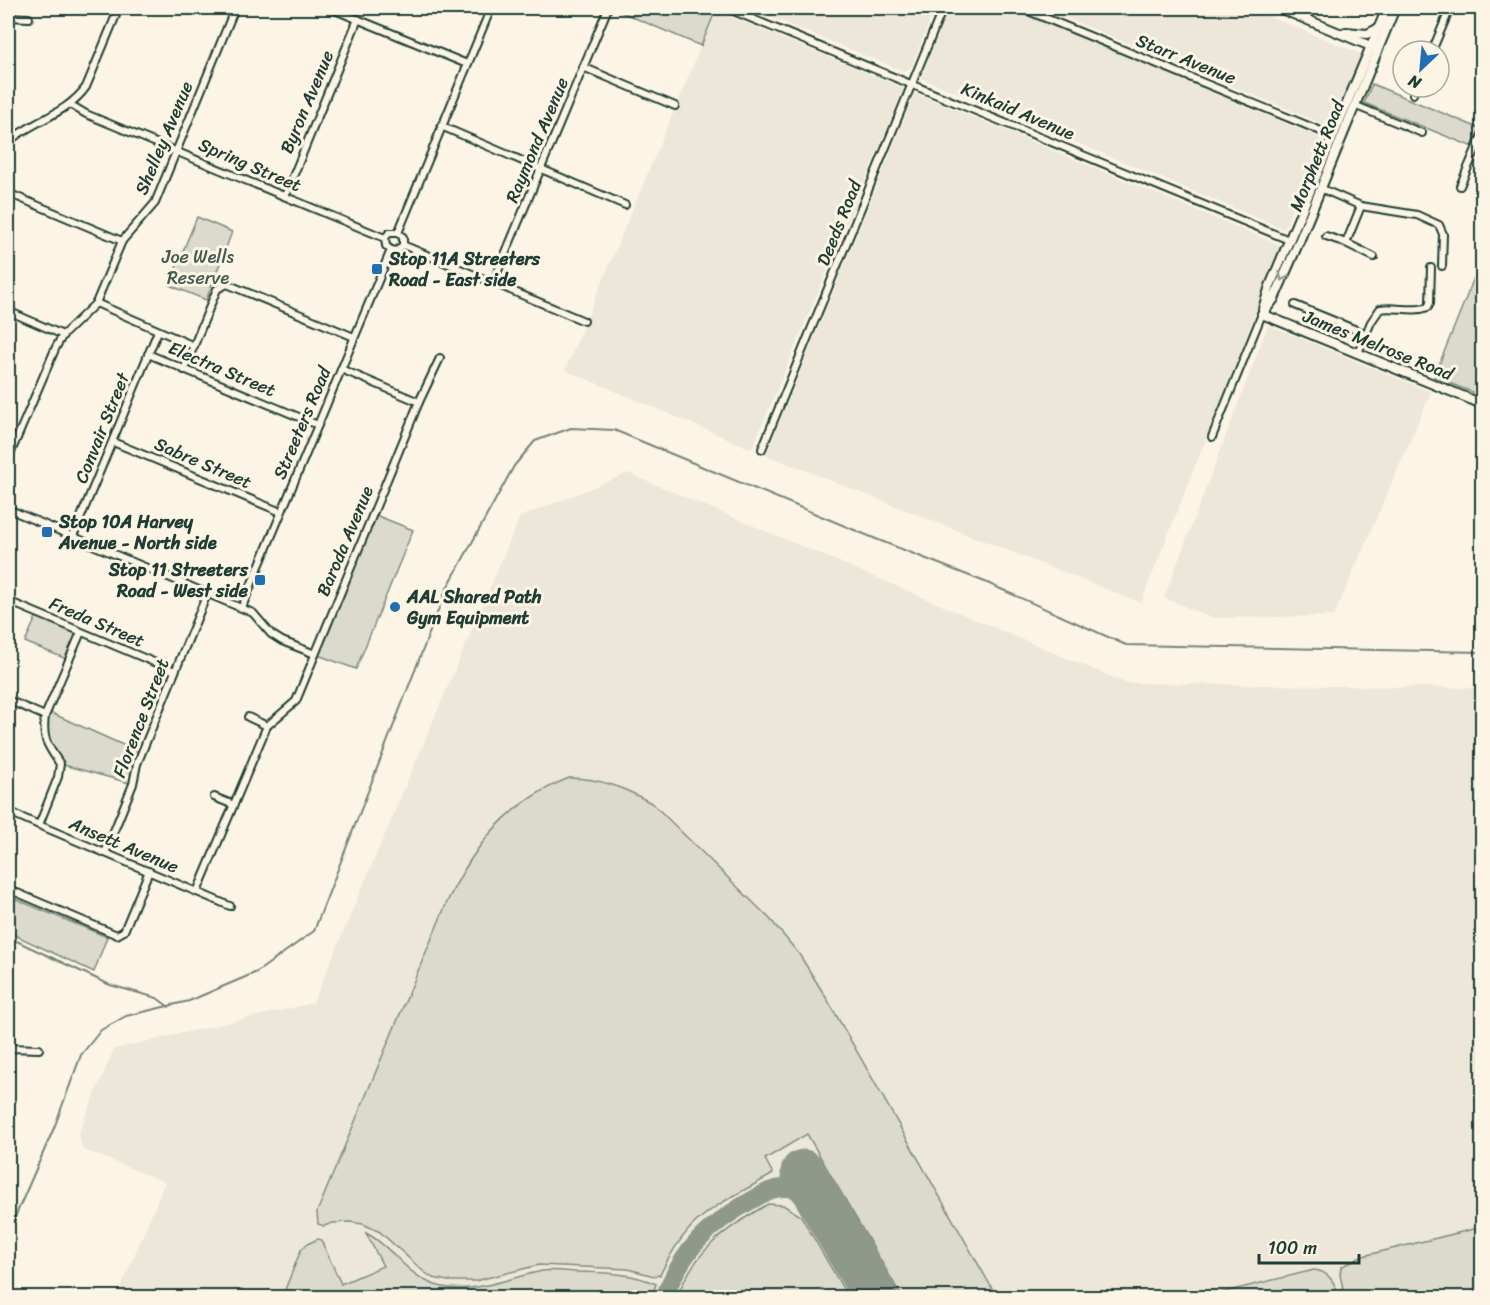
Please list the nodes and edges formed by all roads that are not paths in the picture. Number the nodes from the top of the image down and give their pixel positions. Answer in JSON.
{"nodes":[{"id":1,"x":118,"y":8,"type":"edge"},
{"id":2,"x":235,"y":8,"type":"edge"},
{"id":3,"x":330,"y":8,"type":"edge"},
{"id":4,"x":491,"y":8,"type":"edge"},
{"id":5,"x":608,"y":8,"type":"edge"},
{"id":6,"x":726,"y":8,"type":"edge"},
{"id":7,"x":943,"y":8,"type":"edge"},
{"id":8,"x":1021,"y":8,"type":"edge"},
{"id":9,"x":1279,"y":8,"type":"edge"},
{"id":10,"x":1387,"y":8,"type":"edge"},
{"id":11,"x":1395,"y":8,"type":"edge"},
{"id":12,"x":1453,"y":8,"type":"edge"},
{"id":13,"x":8,"y":17,"type":"edge"},
{"id":14,"x":29,"y":18,"type":"dead end"},
{"id":15,"x":358,"y":20,"type":"junction"},
{"id":16,"x":1321,"y":25,"type":"junction"},
{"id":17,"x":1377,"y":29,"type":"junction"},
{"id":18,"x":1437,"y":39,"type":"edge"},
{"id":19,"x":1374,"y":47,"type":"junction"},
{"id":20,"x":467,"y":64,"type":"junction"},
{"id":21,"x":583,"y":67,"type":"junction"},
{"id":22,"x":913,"y":83,"type":"junction"},
{"id":23,"x":71,"y":105,"type":"junction"},
{"id":24,"x":1354,"y":105,"type":"junction"},
{"id":25,"x":675,"y":106,"type":"dead end"},
{"id":26,"x":441,"y":126,"type":"junction"},
{"id":27,"x":8,"y":129,"type":"edge"},
{"id":28,"x":1422,"y":133,"type":"dead end"},
{"id":29,"x":1482,"y":135,"type":"edge"},
{"id":30,"x":14,"y":137,"type":"junction"},
{"id":31,"x":1337,"y":138,"type":"junction"},
{"id":32,"x":8,"y":142,"type":"edge"},
{"id":33,"x":176,"y":150,"type":"junction"},
{"id":34,"x":540,"y":170,"type":"junction"},
{"id":35,"x":1460,"y":186,"type":"dead end"},
{"id":36,"x":1320,"y":188,"type":"junction"},
{"id":37,"x":8,"y":193,"type":"edge"},
{"id":38,"x":285,"y":196,"type":"junction"},
{"id":39,"x":625,"y":205,"type":"dead end"},
{"id":40,"x":1361,"y":206,"type":"junction"},
{"id":41,"x":398,"y":233,"type":"junction"},
{"id":42,"x":1326,"y":236,"type":"dead end"},
{"id":43,"x":385,"y":238,"type":"junction"},
{"id":44,"x":1289,"y":240,"type":"junction"},
{"id":45,"x":122,"y":241,"type":"junction"},
{"id":46,"x":1346,"y":243,"type":"junction"},
{"id":47,"x":1298,"y":244,"type":"junction"},
{"id":48,"x":403,"y":245,"type":"junction"},
{"id":49,"x":391,"y":250,"type":"junction"},
{"id":50,"x":1374,"y":257,"type":"dead end"},
{"id":51,"x":1442,"y":266,"type":"dead end"},
{"id":52,"x":1431,"y":268,"type":"dead end"},
{"id":53,"x":494,"y":283,"type":"junction"},
{"id":54,"x":96,"y":303,"type":"junction"},
{"id":55,"x":1295,"y":305,"type":"dead end"},
{"id":56,"x":8,"y":311,"type":"edge"},
{"id":57,"x":1262,"y":314,"type":"junction"},
{"id":58,"x":584,"y":321,"type":"dead end"},
{"id":59,"x":158,"y":331,"type":"junction"},
{"id":60,"x":1366,"y":334,"type":"junction"},
{"id":61,"x":63,"y":335,"type":"junction"},
{"id":62,"x":354,"y":336,"type":"junction"},
{"id":63,"x":194,"y":346,"type":"junction"},
{"id":64,"x":1358,"y":353,"type":"junction"},
{"id":65,"x":148,"y":354,"type":"junction"},
{"id":66,"x":440,"y":358,"type":"dead end"},
{"id":67,"x":341,"y":369,"type":"junction"},
{"id":68,"x":184,"y":370,"type":"junction"},
{"id":69,"x":419,"y":402,"type":"junction"},
{"id":70,"x":1482,"y":404,"type":"edge"},
{"id":71,"x":318,"y":425,"type":"junction"},
{"id":72,"x":1212,"y":437,"type":"dead end"},
{"id":73,"x":113,"y":442,"type":"junction"},
{"id":74,"x":762,"y":449,"type":"dead end"},
{"id":75,"x":8,"y":459,"type":"edge"},
{"id":76,"x":8,"y":509,"type":"edge"},
{"id":77,"x":281,"y":512,"type":"junction"},
{"id":78,"x":73,"y":537,"type":"junction"},
{"id":79,"x":207,"y":594,"type":"junction"},
{"id":80,"x":8,"y":601,"type":"edge"},
{"id":81,"x":242,"y":608,"type":"junction"},
{"id":82,"x":81,"y":632,"type":"junction"},
{"id":83,"x":315,"y":654,"type":"junction"},
{"id":84,"x":175,"y":671,"type":"junction"},
{"id":85,"x":8,"y":700,"type":"edge"},
{"id":86,"x":45,"y":716,"type":"junction"},
{"id":87,"x":248,"y":717,"type":"dead end"},
{"id":88,"x":267,"y":726,"type":"junction"},
{"id":89,"x":214,"y":796,"type":"dead end"},
{"id":90,"x":234,"y":805,"type":"junction"},
{"id":91,"x":8,"y":808,"type":"edge"},
{"id":92,"x":39,"y":825,"type":"junction"},
{"id":93,"x":105,"y":854,"type":"junction"},
{"id":94,"x":149,"y":871,"type":"junction"},
{"id":95,"x":8,"y":889,"type":"edge"},
{"id":96,"x":197,"y":892,"type":"junction"},
{"id":97,"x":230,"y":906,"type":"dead end"},
{"id":98,"x":8,"y":1048,"type":"edge"},
{"id":99,"x":39,"y":1049,"type":"dead end"}],
"edges":[{"from":1,"to":23,"type":"street"},
{"from":2,"to":33,"type":"street","name":"Shelley Avenue"},
{"from":3,"to":15,"type":"street"},
{"from":4,"to":20,"type":"street"},
{"from":5,"to":21,"type":"street","name":"Raymond Avenue"},
{"from":6,"to":22,"type":"street","name":"Kinkaid Avenue"},
{"from":7,"to":22,"type":"street","name":"Deeds Road"},
{"from":8,"to":31,"type":"street","name":"Starr Avenue"},
{"from":9,"to":16,"type":"street"},
{"from":10,"to":17,"type":"street","name":"Morphett Road"},
{"from":11,"to":19,"type":"street","name":"Morphett Road"},
{"from":12,"to":18,"type":"street"},
{"from":13,"to":14,"type":"street"},
{"from":15,"to":20,"type":"street"},
{"from":15,"to":38,"type":"street","name":"Byron Avenue"},
{"from":16,"to":17,"type":"street"},
{"from":16,"to":19,"type":"street"},
{"from":17,"to":19,"type":"street","name":"Morphett Road"},
{"from":19,"to":24,"type":"street","name":"Morphett Road"},
{"from":19,"to":31,"type":"street","name":"Morphett Road"},
{"from":20,"to":26,"type":"street"},
{"from":21,"to":25,"type":"street"},
{"from":21,"to":34,"type":"street","name":"Raymond Avenue"},
{"from":22,"to":44,"type":"street","name":"Kinkaid Avenue"},
{"from":22,"to":74,"type":"street","name":"Deeds Road"},
{"from":23,"to":30,"type":"street"},
{"from":23,"to":33,"type":"street","name":"Spring Street"},
{"from":24,"to":28,"type":"street"},
{"from":24,"to":31,"type":"street","name":"Morphett Road"},
{"from":26,"to":34,"type":"street"},
{"from":26,"to":41,"type":"street"},
{"from":27,"to":30,"type":"street"},
{"from":29,"to":35,"type":"street"},
{"from":30,"to":32,"type":"street"},
{"from":31,"to":36,"type":"street","name":"Morphett Road"},
{"from":31,"to":44,"type":"street","name":"Morphett Road"},
{"from":33,"to":38,"type":"street","name":"Spring Street"},
{"from":33,"to":45,"type":"street","name":"Shelley Avenue"},
{"from":34,"to":39,"type":"street"},
{"from":34,"to":53,"type":"street","name":"Raymond Avenue"},
{"from":36,"to":40,"type":"street"},
{"from":36,"to":47,"type":"street","name":"Morphett Road"},
{"from":37,"to":45,"type":"street"},
{"from":38,"to":43,"type":"street","name":"Spring Street"},
{"from":40,"to":46,"type":"street"},
{"from":40,"to":51,"type":"street"},
{"from":41,"to":43,"type":"street"},
{"from":41,"to":48,"type":"street"},
{"from":42,"to":46,"type":"street"},
{"from":43,"to":49,"type":"street"},
{"from":44,"to":47,"type":"street","name":"Kinkaid Avenue"},
{"from":44,"to":57,"type":"street","name":"Morphett Road"},
{"from":45,"to":54,"type":"street","name":"Shelley Avenue"},
{"from":46,"to":50,"type":"street"},
{"from":47,"to":57,"type":"street","name":"Morphett Road","one_way":true},
{"from":48,"to":49,"type":"street"},
{"from":48,"to":53,"type":"street"},
{"from":49,"to":62,"type":"street","name":"Streeters Road"},
{"from":52,"to":60,"type":"street"},
{"from":53,"to":58,"type":"street"},
{"from":54,"to":59,"type":"street"},
{"from":54,"to":61,"type":"street","name":"Shelley Avenue"},
{"from":55,"to":60,"type":"street"},
{"from":56,"to":61,"type":"street"},
{"from":57,"to":64,"type":"street","name":"James Melrose Road"},
{"from":57,"to":72,"type":"street","name":"Morphett Road"},
{"from":59,"to":63,"type":"street"},
{"from":59,"to":65,"type":"street","name":"Convair Street"},
{"from":60,"to":64,"type":"street"},
{"from":61,"to":75,"type":"street","name":"Shelley Avenue"},
{"from":62,"to":63,"type":"street"},
{"from":62,"to":67,"type":"street","name":"Streeters Road"},
{"from":63,"to":68,"type":"street"},
{"from":64,"to":70,"type":"street","name":"James Melrose Road"},
{"from":65,"to":68,"type":"street","name":"Electra Street"},
{"from":65,"to":73,"type":"street","name":"Convair Street"},
{"from":66,"to":69,"type":"street","name":"Baroda Avenue"},
{"from":67,"to":69,"type":"street"},
{"from":67,"to":71,"type":"street","name":"Streeters Road"},
{"from":68,"to":71,"type":"street","name":"Electra Street"},
{"from":69,"to":83,"type":"street","name":"Baroda Avenue"},
{"from":71,"to":77,"type":"street","name":"Streeters Road"},
{"from":73,"to":77,"type":"street","name":"Sabre Street"},
{"from":73,"to":78,"type":"street","name":"Convair Street"},
{"from":76,"to":78,"type":"street"},
{"from":77,"to":81,"type":"street","name":"Streeters Road"},
{"from":78,"to":79,"type":"street"},
{"from":79,"to":81,"type":"street"},
{"from":79,"to":84,"type":"street","name":"Florence Street"},
{"from":80,"to":82,"type":"street","name":"Freda Street"},
{"from":81,"to":83,"type":"street"},
{"from":82,"to":84,"type":"street","name":"Freda Street"},
{"from":82,"to":86,"type":"street"},
{"from":83,"to":88,"type":"street","name":"Baroda Avenue"},
{"from":84,"to":93,"type":"street","name":"Florence Street"},
{"from":85,"to":86,"type":"street"},
{"from":86,"to":92,"type":"street"},
{"from":87,"to":88,"type":"street"},
{"from":88,"to":90,"type":"street","name":"Baroda Avenue"},
{"from":89,"to":90,"type":"street"},
{"from":90,"to":96,"type":"street","name":"Baroda Avenue"},
{"from":91,"to":92,"type":"street","name":"Ansett Avenue"},
{"from":92,"to":93,"type":"street","name":"Ansett Avenue"},
{"from":93,"to":94,"type":"street","name":"Ansett Avenue"},
{"from":94,"to":95,"type":"street"},
{"from":94,"to":96,"type":"street","name":"Ansett Avenue"},
{"from":96,"to":97,"type":"street","name":"Ansett Avenue"},
{"from":98,"to":99,"type":"street"}]}
